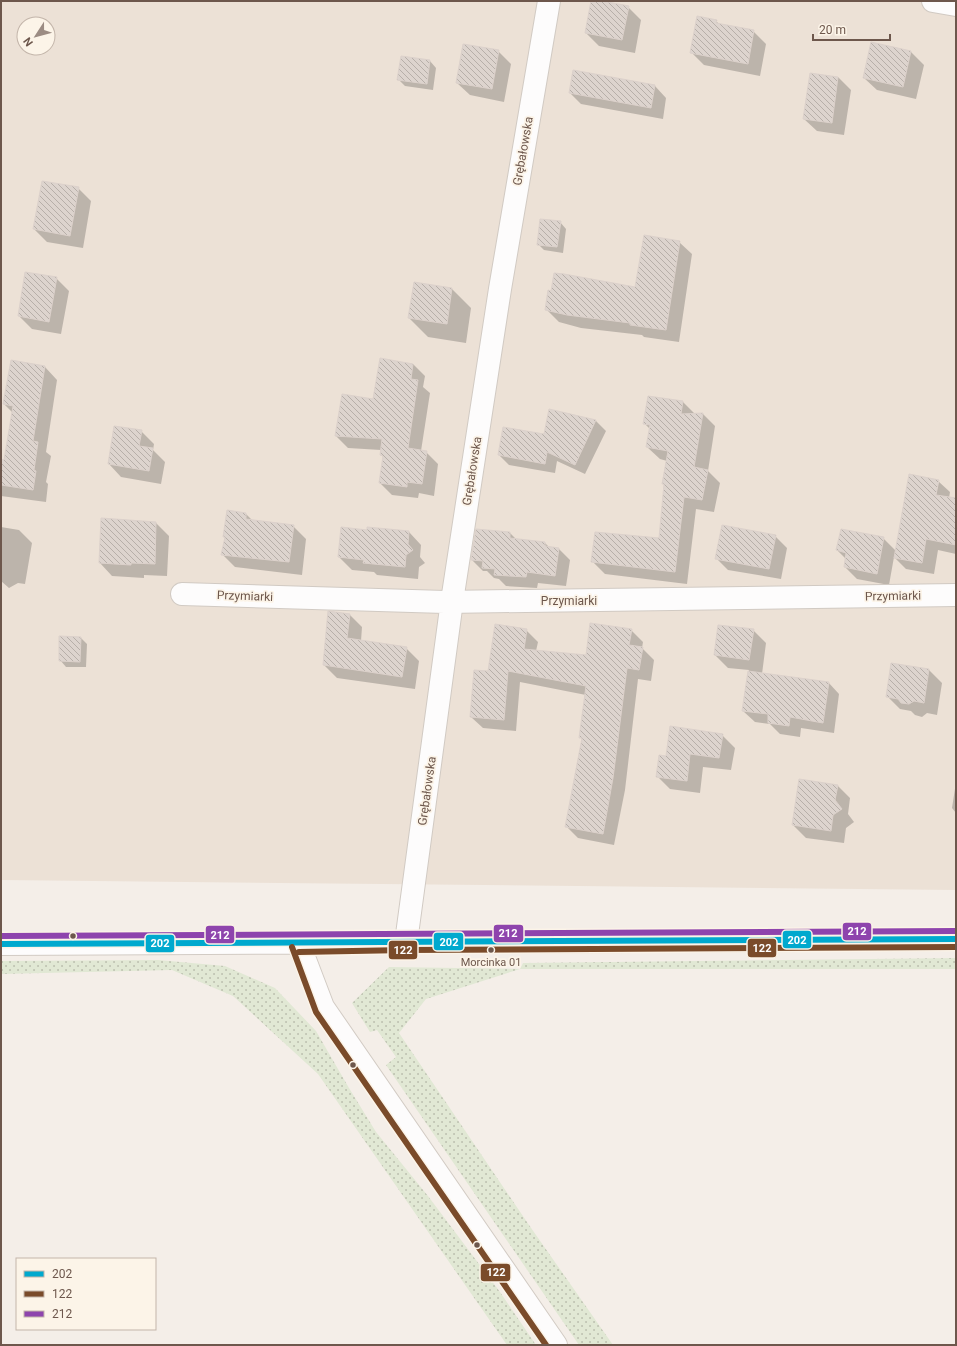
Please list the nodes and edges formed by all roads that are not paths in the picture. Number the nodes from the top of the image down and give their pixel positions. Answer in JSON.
{"nodes":[{"id":1,"x":549,"y":1,"type":"edge"},
{"id":2,"x":933,"y":1,"type":"edge"},
{"id":3,"x":956,"y":5,"type":"edge"},
{"id":4,"x":182,"y":594,"type":"dead end"},
{"id":5,"x":956,"y":595,"type":"edge"},
{"id":6,"x":452,"y":601,"type":"junction"},
{"id":7,"x":956,"y":939,"type":"edge"},
{"id":8,"x":406,"y":942,"type":"junction"},
{"id":9,"x":1,"y":944,"type":"edge"},
{"id":10,"x":299,"y":944,"type":"junction"},
{"id":11,"x":556,"y":1345,"type":"edge"}],
"edges":[{"from":1,"to":6,"type":"street","name":"Grębałowska"},
{"from":2,"to":3,"type":"street"},
{"from":4,"to":6,"type":"street","name":"Przymiarki"},
{"from":5,"to":6,"type":"street","name":"Przymiarki"},
{"from":6,"to":8,"type":"street","name":"Grębałowska"},
{"from":7,"to":8,"type":"street"},
{"from":8,"to":10,"type":"street"},
{"from":9,"to":10,"type":"street"},
{"from":10,"to":11,"type":"street"}]}
